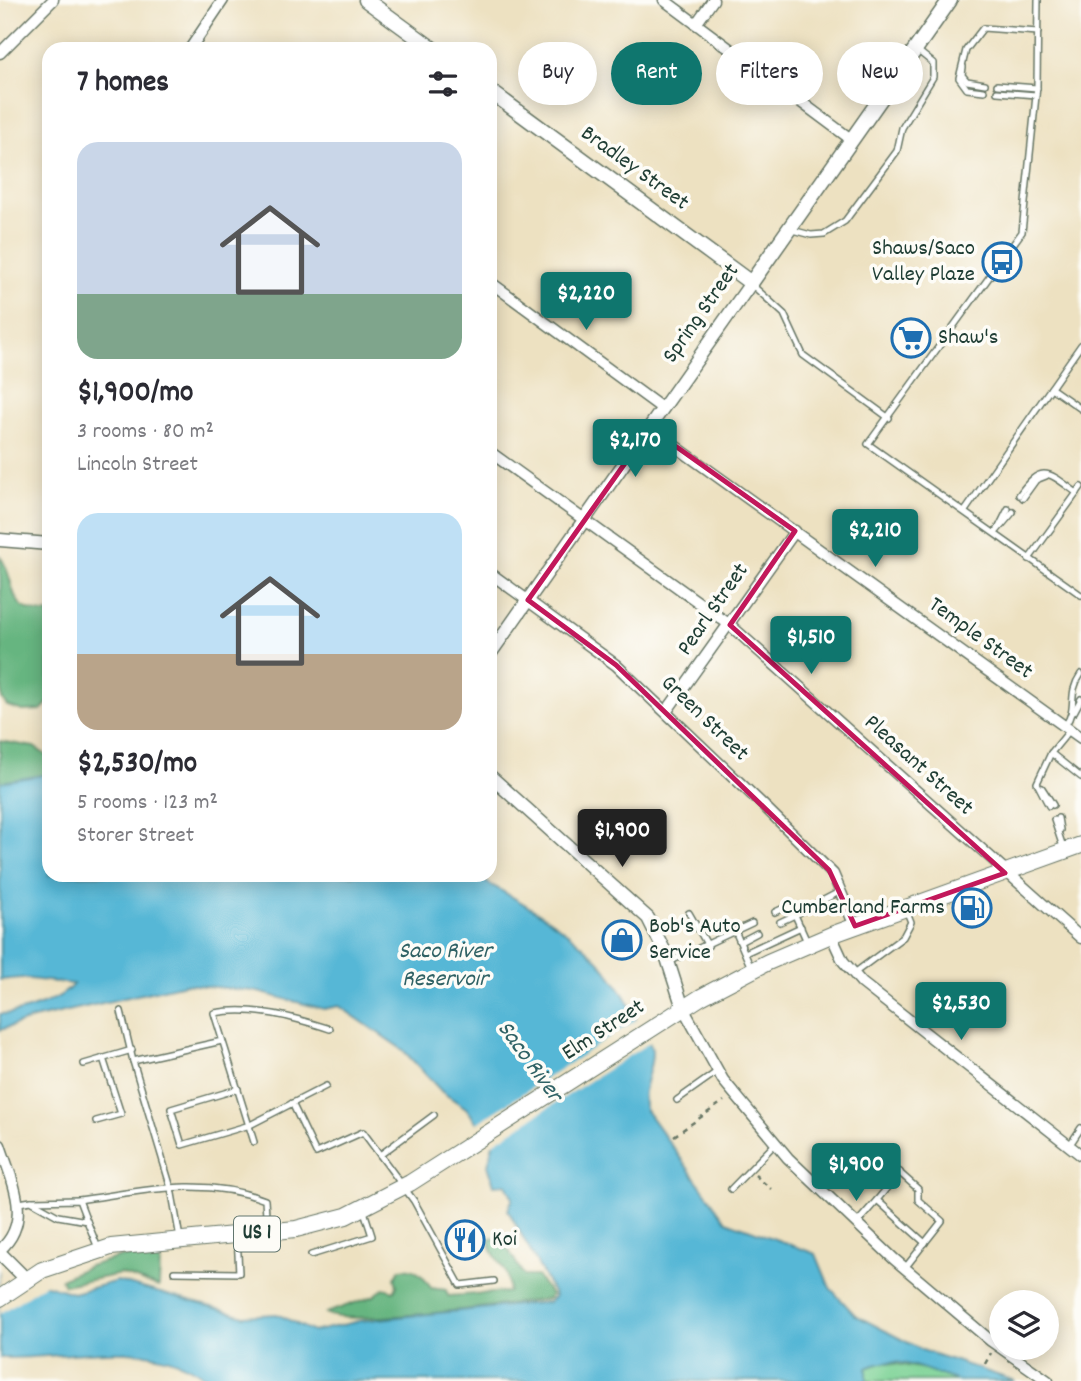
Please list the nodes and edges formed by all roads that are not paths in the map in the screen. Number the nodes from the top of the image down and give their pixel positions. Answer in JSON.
{"nodes":[{"id":1,"x":53,"y":0,"type":"edge"},
{"id":2,"x":223,"y":0,"type":"edge"},
{"id":3,"x":366,"y":0,"type":"edge"},
{"id":4,"x":664,"y":0,"type":"edge"},
{"id":5,"x":713,"y":0,"type":"edge"},
{"id":6,"x":950,"y":0,"type":"edge"},
{"id":7,"x":1038,"y":0,"type":"edge"},
{"id":8,"x":696,"y":24,"type":"junction"},
{"id":9,"x":1038,"y":32,"type":"junction"},
{"id":10,"x":195,"y":42,"type":"edge"},
{"id":11,"x":423,"y":42,"type":"edge"},
{"id":12,"x":921,"y":42,"type":"edge"},
{"id":13,"x":0,"y":53,"type":"edge"},
{"id":14,"x":923,"y":55,"type":"edge"},
{"id":15,"x":984,"y":88,"type":"dead end"},
{"id":16,"x":997,"y":89,"type":"dead end"},
{"id":17,"x":1037,"y":91,"type":"junction"},
{"id":18,"x":923,"y":94,"type":"edge"},
{"id":19,"x":497,"y":96,"type":"edge"},
{"id":20,"x":877,"y":105,"type":"edge"},
{"id":21,"x":916,"y":105,"type":"edge"},
{"id":22,"x":852,"y":140,"type":"junction"},
{"id":23,"x":789,"y":229,"type":"junction"},
{"id":24,"x":751,"y":283,"type":"junction"},
{"id":25,"x":497,"y":287,"type":"edge"},
{"id":26,"x":1081,"y":345,"type":"edge"},
{"id":27,"x":1051,"y":388,"type":"junction"},
{"id":28,"x":663,"y":409,"type":"junction"},
{"id":29,"x":1081,"y":409,"type":"edge"},
{"id":30,"x":889,"y":418,"type":"junction"},
{"id":31,"x":650,"y":428,"type":"junction"},
{"id":32,"x":497,"y":457,"type":"edge"},
{"id":33,"x":1081,"y":487,"type":"edge"},
{"id":34,"x":1077,"y":494,"type":"junction"},
{"id":35,"x":1021,"y":497,"type":"dead end"},
{"id":36,"x":1010,"y":510,"type":"dead end"},
{"id":37,"x":965,"y":511,"type":"junction"},
{"id":38,"x":586,"y":519,"type":"junction"},
{"id":39,"x":795,"y":531,"type":"junction"},
{"id":40,"x":996,"y":531,"type":"junction"},
{"id":41,"x":0,"y":540,"type":"edge"},
{"id":42,"x":42,"y":543,"type":"edge"},
{"id":43,"x":1029,"y":559,"type":"junction"},
{"id":44,"x":497,"y":578,"type":"edge"},
{"id":45,"x":1081,"y":595,"type":"edge"},
{"id":46,"x":528,"y":600,"type":"junction"},
{"id":47,"x":730,"y":625,"type":"junction"},
{"id":48,"x":497,"y":644,"type":"edge"},
{"id":49,"x":1081,"y":674,"type":"edge"},
{"id":50,"x":1081,"y":699,"type":"edge"},
{"id":51,"x":1081,"y":709,"type":"edge"},
{"id":52,"x":667,"y":712,"type":"junction"},
{"id":53,"x":1072,"y":715,"type":"junction"},
{"id":54,"x":1068,"y":728,"type":"junction"},
{"id":55,"x":1081,"y":738,"type":"edge"},
{"id":56,"x":1051,"y":753,"type":"junction"},
{"id":57,"x":1081,"y":777,"type":"edge"},
{"id":58,"x":497,"y":782,"type":"edge"},
{"id":59,"x":1051,"y":806,"type":"dead end"},
{"id":60,"x":1056,"y":819,"type":"dead end"},
{"id":61,"x":1062,"y":844,"type":"junction"},
{"id":62,"x":1081,"y":845,"type":"edge"},
{"id":63,"x":1004,"y":873,"type":"junction"},
{"id":64,"x":842,"y":891,"type":"junction"},
{"id":65,"x":905,"y":908,"type":"junction"},
{"id":66,"x":775,"y":912,"type":"dead end"},
{"id":67,"x":689,"y":913,"type":"dead end"},
{"id":68,"x":795,"y":915,"type":"junction"},
{"id":69,"x":780,"y":922,"type":"dead end"},
{"id":70,"x":752,"y":923,"type":"dead end"},
{"id":71,"x":855,"y":926,"type":"junction"},
{"id":72,"x":801,"y":927,"type":"junction"},
{"id":73,"x":736,"y":933,"type":"junction"},
{"id":74,"x":757,"y":933,"type":"dead end"},
{"id":75,"x":831,"y":935,"type":"junction"},
{"id":76,"x":1081,"y":938,"type":"edge"},
{"id":77,"x":740,"y":942,"type":"junction"},
{"id":78,"x":808,"y":944,"type":"junction"},
{"id":79,"x":708,"y":946,"type":"junction"},
{"id":80,"x":744,"y":953,"type":"junction"},
{"id":81,"x":669,"y":962,"type":"junction"},
{"id":82,"x":752,"y":970,"type":"junction"},
{"id":83,"x":853,"y":974,"type":"junction"},
{"id":84,"x":683,"y":1008,"type":"junction"},
{"id":85,"x":121,"y":1011,"type":"dead end"},
{"id":86,"x":330,"y":1029,"type":"dead end"},
{"id":87,"x":222,"y":1041,"type":"junction"},
{"id":88,"x":132,"y":1050,"type":"junction"},
{"id":89,"x":103,"y":1058,"type":"junction"},
{"id":90,"x":133,"y":1061,"type":"junction"},
{"id":91,"x":84,"y":1064,"type":"dead end"},
{"id":92,"x":718,"y":1071,"type":"junction"},
{"id":93,"x":326,"y":1086,"type":"dead end"},
{"id":94,"x":238,"y":1089,"type":"junction"},
{"id":95,"x":677,"y":1100,"type":"dead end"},
{"id":96,"x":292,"y":1103,"type":"junction"},
{"id":97,"x":434,"y":1115,"type":"dead end"},
{"id":98,"x":96,"y":1121,"type":"dead end"},
{"id":99,"x":250,"y":1125,"type":"junction"},
{"id":100,"x":1081,"y":1128,"type":"edge"},
{"id":101,"x":254,"y":1142,"type":"dead end"},
{"id":102,"x":775,"y":1143,"type":"junction"},
{"id":103,"x":0,"y":1145,"type":"edge"},
{"id":104,"x":1069,"y":1146,"type":"junction"},
{"id":105,"x":380,"y":1155,"type":"junction"},
{"id":106,"x":1081,"y":1155,"type":"edge"},
{"id":107,"x":891,"y":1165,"type":"dead end"},
{"id":108,"x":900,"y":1172,"type":"junction"},
{"id":109,"x":403,"y":1187,"type":"junction"},
{"id":110,"x":171,"y":1188,"type":"junction"},
{"id":111,"x":731,"y":1189,"type":"dead end"},
{"id":112,"x":79,"y":1200,"type":"junction"},
{"id":113,"x":877,"y":1200,"type":"junction"},
{"id":114,"x":31,"y":1201,"type":"junction"},
{"id":115,"x":19,"y":1203,"type":"junction"},
{"id":116,"x":363,"y":1208,"type":"junction"},
{"id":117,"x":87,"y":1222,"type":"junction"},
{"id":118,"x":856,"y":1224,"type":"junction"},
{"id":119,"x":268,"y":1233,"type":"junction"},
{"id":120,"x":237,"y":1236,"type":"junction"},
{"id":121,"x":181,"y":1241,"type":"junction"},
{"id":122,"x":925,"y":1243,"type":"junction"},
{"id":123,"x":99,"y":1251,"type":"junction"},
{"id":124,"x":0,"y":1252,"type":"edge"},
{"id":125,"x":311,"y":1255,"type":"dead end"},
{"id":126,"x":905,"y":1269,"type":"junction"},
{"id":127,"x":174,"y":1272,"type":"dead end"},
{"id":128,"x":26,"y":1279,"type":"junction"},
{"id":129,"x":494,"y":1281,"type":"dead end"},
{"id":130,"x":0,"y":1298,"type":"edge"},
{"id":131,"x":1048,"y":1381,"type":"edge"}],
"edges":[{"from":1,"to":13,"type":"street"},
{"from":2,"to":10,"type":"street"},
{"from":3,"to":11,"type":"main road"},
{"from":4,"to":8,"type":"street"},
{"from":5,"to":8,"type":"street"},
{"from":6,"to":12,"type":"main road","name":"Spring Street"},
{"from":7,"to":9,"type":"lane"},
{"from":8,"to":22,"type":"street"},
{"from":9,"to":15,"type":"lane"},
{"from":9,"to":17,"type":"lane"},
{"from":14,"to":18,"type":"lane"},
{"from":16,"to":17,"type":"lane"},
{"from":17,"to":30,"type":"lane"},
{"from":19,"to":24,"type":"main road","name":"Bradley Street"},
{"from":20,"to":22,"type":"main road","name":"Spring Street"},
{"from":21,"to":23,"type":"lane"},
{"from":22,"to":23,"type":"main road","name":"Spring Street"},
{"from":23,"to":24,"type":"main road","name":"Spring Street"},
{"from":24,"to":28,"type":"street","name":"Spring Street"},
{"from":24,"to":30,"type":"lane"},
{"from":25,"to":28,"type":"street"},
{"from":26,"to":27,"type":"lane"},
{"from":27,"to":29,"type":"lane"},
{"from":27,"to":37,"type":"lane"},
{"from":28,"to":31,"type":"street","name":"Spring Street"},
{"from":30,"to":37,"type":"lane"},
{"from":31,"to":38,"type":"street","name":"Spring Street"},
{"from":31,"to":39,"type":"street","name":"Temple Street"},
{"from":32,"to":38,"type":"street","name":"Pleasant Street"},
{"from":33,"to":34,"type":"lane"},
{"from":34,"to":35,"type":"lane"},
{"from":34,"to":43,"type":"lane"},
{"from":36,"to":40,"type":"lane"},
{"from":37,"to":40,"type":"lane"},
{"from":38,"to":46,"type":"street","name":"Spring Street"},
{"from":38,"to":47,"type":"street","name":"Pleasant Street"},
{"from":39,"to":47,"type":"street","name":"Pearl Street"},
{"from":39,"to":54,"type":"street","name":"Temple Street"},
{"from":40,"to":43,"type":"lane"},
{"from":41,"to":42,"type":"street"},
{"from":43,"to":45,"type":"lane"},
{"from":44,"to":46,"type":"street","name":"Green Street"},
{"from":46,"to":48,"type":"street","name":"Spring Street"},
{"from":46,"to":52,"type":"street","name":"Green Street"},
{"from":47,"to":52,"type":"street","name":"Pearl Street"},
{"from":47,"to":63,"type":"street","name":"Pleasant Street"},
{"from":49,"to":53,"type":"lane"},
{"from":50,"to":53,"type":"lane"},
{"from":51,"to":53,"type":"lane"},
{"from":52,"to":64,"type":"street","name":"Green Street"},
{"from":53,"to":54,"type":"lane"},
{"from":54,"to":55,"type":"street","name":"Temple Street"},
{"from":54,"to":56,"type":"lane"},
{"from":56,"to":57,"type":"lane"},
{"from":56,"to":59,"type":"lane"},
{"from":58,"to":81,"type":"street"},
{"from":60,"to":61,"type":"lane"},
{"from":61,"to":62,"type":"main road","name":"Elm Street","number":"US 1"},
{"from":61,"to":63,"type":"main road","name":"Elm Street","number":"US 1"},
{"from":63,"to":65,"type":"main road","name":"Elm Street","number":"US 1"},
{"from":63,"to":76,"type":"street","name":"Pleasant Street"},
{"from":64,"to":68,"type":"lane"},
{"from":64,"to":71,"type":"street","name":"Green Street"},
{"from":65,"to":71,"type":"main road","name":"Elm Street","number":"US 1"},
{"from":65,"to":83,"type":"lane"},
{"from":66,"to":68,"type":"lane"},
{"from":67,"to":79,"type":"lane"},
{"from":68,"to":69,"type":"lane"},
{"from":68,"to":72,"type":"lane"},
{"from":70,"to":73,"type":"lane"},
{"from":71,"to":75,"type":"main road","name":"Elm Street","number":"US 1"},
{"from":72,"to":78,"type":"lane"},
{"from":72,"to":80,"type":"lane"},
{"from":73,"to":77,"type":"lane"},
{"from":73,"to":79,"type":"lane"},
{"from":74,"to":77,"type":"lane"},
{"from":75,"to":78,"type":"main road","name":"Elm Street","number":"US 1"},
{"from":75,"to":83,"type":"street"},
{"from":77,"to":80,"type":"lane"},
{"from":78,"to":82,"type":"main road","name":"Elm Street","number":"US 1"},
{"from":79,"to":81,"type":"lane"},
{"from":80,"to":82,"type":"lane"},
{"from":81,"to":84,"type":"street"},
{"from":82,"to":84,"type":"main road","name":"Elm Street","number":"US 1"},
{"from":83,"to":104,"type":"street"},
{"from":84,"to":92,"type":"street"},
{"from":84,"to":109,"type":"main road","name":"Elm Street","number":"US 1"},
{"from":85,"to":88,"type":"lane"},
{"from":86,"to":87,"type":"lane"},
{"from":87,"to":90,"type":"lane"},
{"from":87,"to":94,"type":"lane"},
{"from":88,"to":89,"type":"lane"},
{"from":88,"to":90,"type":"lane"},
{"from":89,"to":91,"type":"lane"},
{"from":89,"to":98,"type":"lane"},
{"from":90,"to":110,"type":"lane"},
{"from":92,"to":95,"type":"lane"},
{"from":92,"to":102,"type":"street"},
{"from":93,"to":96,"type":"lane"},
{"from":94,"to":99,"type":"lane"},
{"from":94,"to":99,"type":"lane"},
{"from":96,"to":99,"type":"lane"},
{"from":96,"to":105,"type":"lane"},
{"from":97,"to":105,"type":"lane"},
{"from":99,"to":101,"type":"lane"},
{"from":100,"to":104,"type":"lane"},
{"from":102,"to":111,"type":"lane"},
{"from":102,"to":118,"type":"street"},
{"from":103,"to":115,"type":"street"},
{"from":104,"to":106,"type":"street"},
{"from":105,"to":109,"type":"lane"},
{"from":107,"to":108,"type":"lane"},
{"from":108,"to":113,"type":"lane"},
{"from":108,"to":122,"type":"lane"},
{"from":109,"to":116,"type":"main road","name":"Elm Street","number":"US 1"},
{"from":109,"to":129,"type":"lane"},
{"from":110,"to":112,"type":"lane"},
{"from":110,"to":119,"type":"lane"},
{"from":110,"to":121,"type":"lane"},
{"from":112,"to":114,"type":"lane"},
{"from":112,"to":117,"type":"lane"},
{"from":113,"to":118,"type":"lane"},
{"from":113,"to":122,"type":"lane"},
{"from":114,"to":115,"type":"lane"},
{"from":114,"to":117,"type":"lane"},
{"from":115,"to":124,"type":"street"},
{"from":116,"to":119,"type":"main road","name":"Elm Street","number":"US 1"},
{"from":116,"to":125,"type":"lane"},
{"from":117,"to":123,"type":"lane"},
{"from":118,"to":126,"type":"street"},
{"from":119,"to":120,"type":"main road","name":"Elm Street","number":"US 1"},
{"from":120,"to":121,"type":"main road","name":"Elm Street","number":"US 1"},
{"from":120,"to":127,"type":"lane"},
{"from":121,"to":123,"type":"main road","name":"Elm Street","number":"US 1"},
{"from":122,"to":126,"type":"lane"},
{"from":123,"to":128,"type":"main road","name":"Elm Street","number":"US 1"},
{"from":124,"to":128,"type":"street"},
{"from":126,"to":131,"type":"street"},
{"from":128,"to":130,"type":"main road","name":"Elm Street","number":"US 1"}]}
